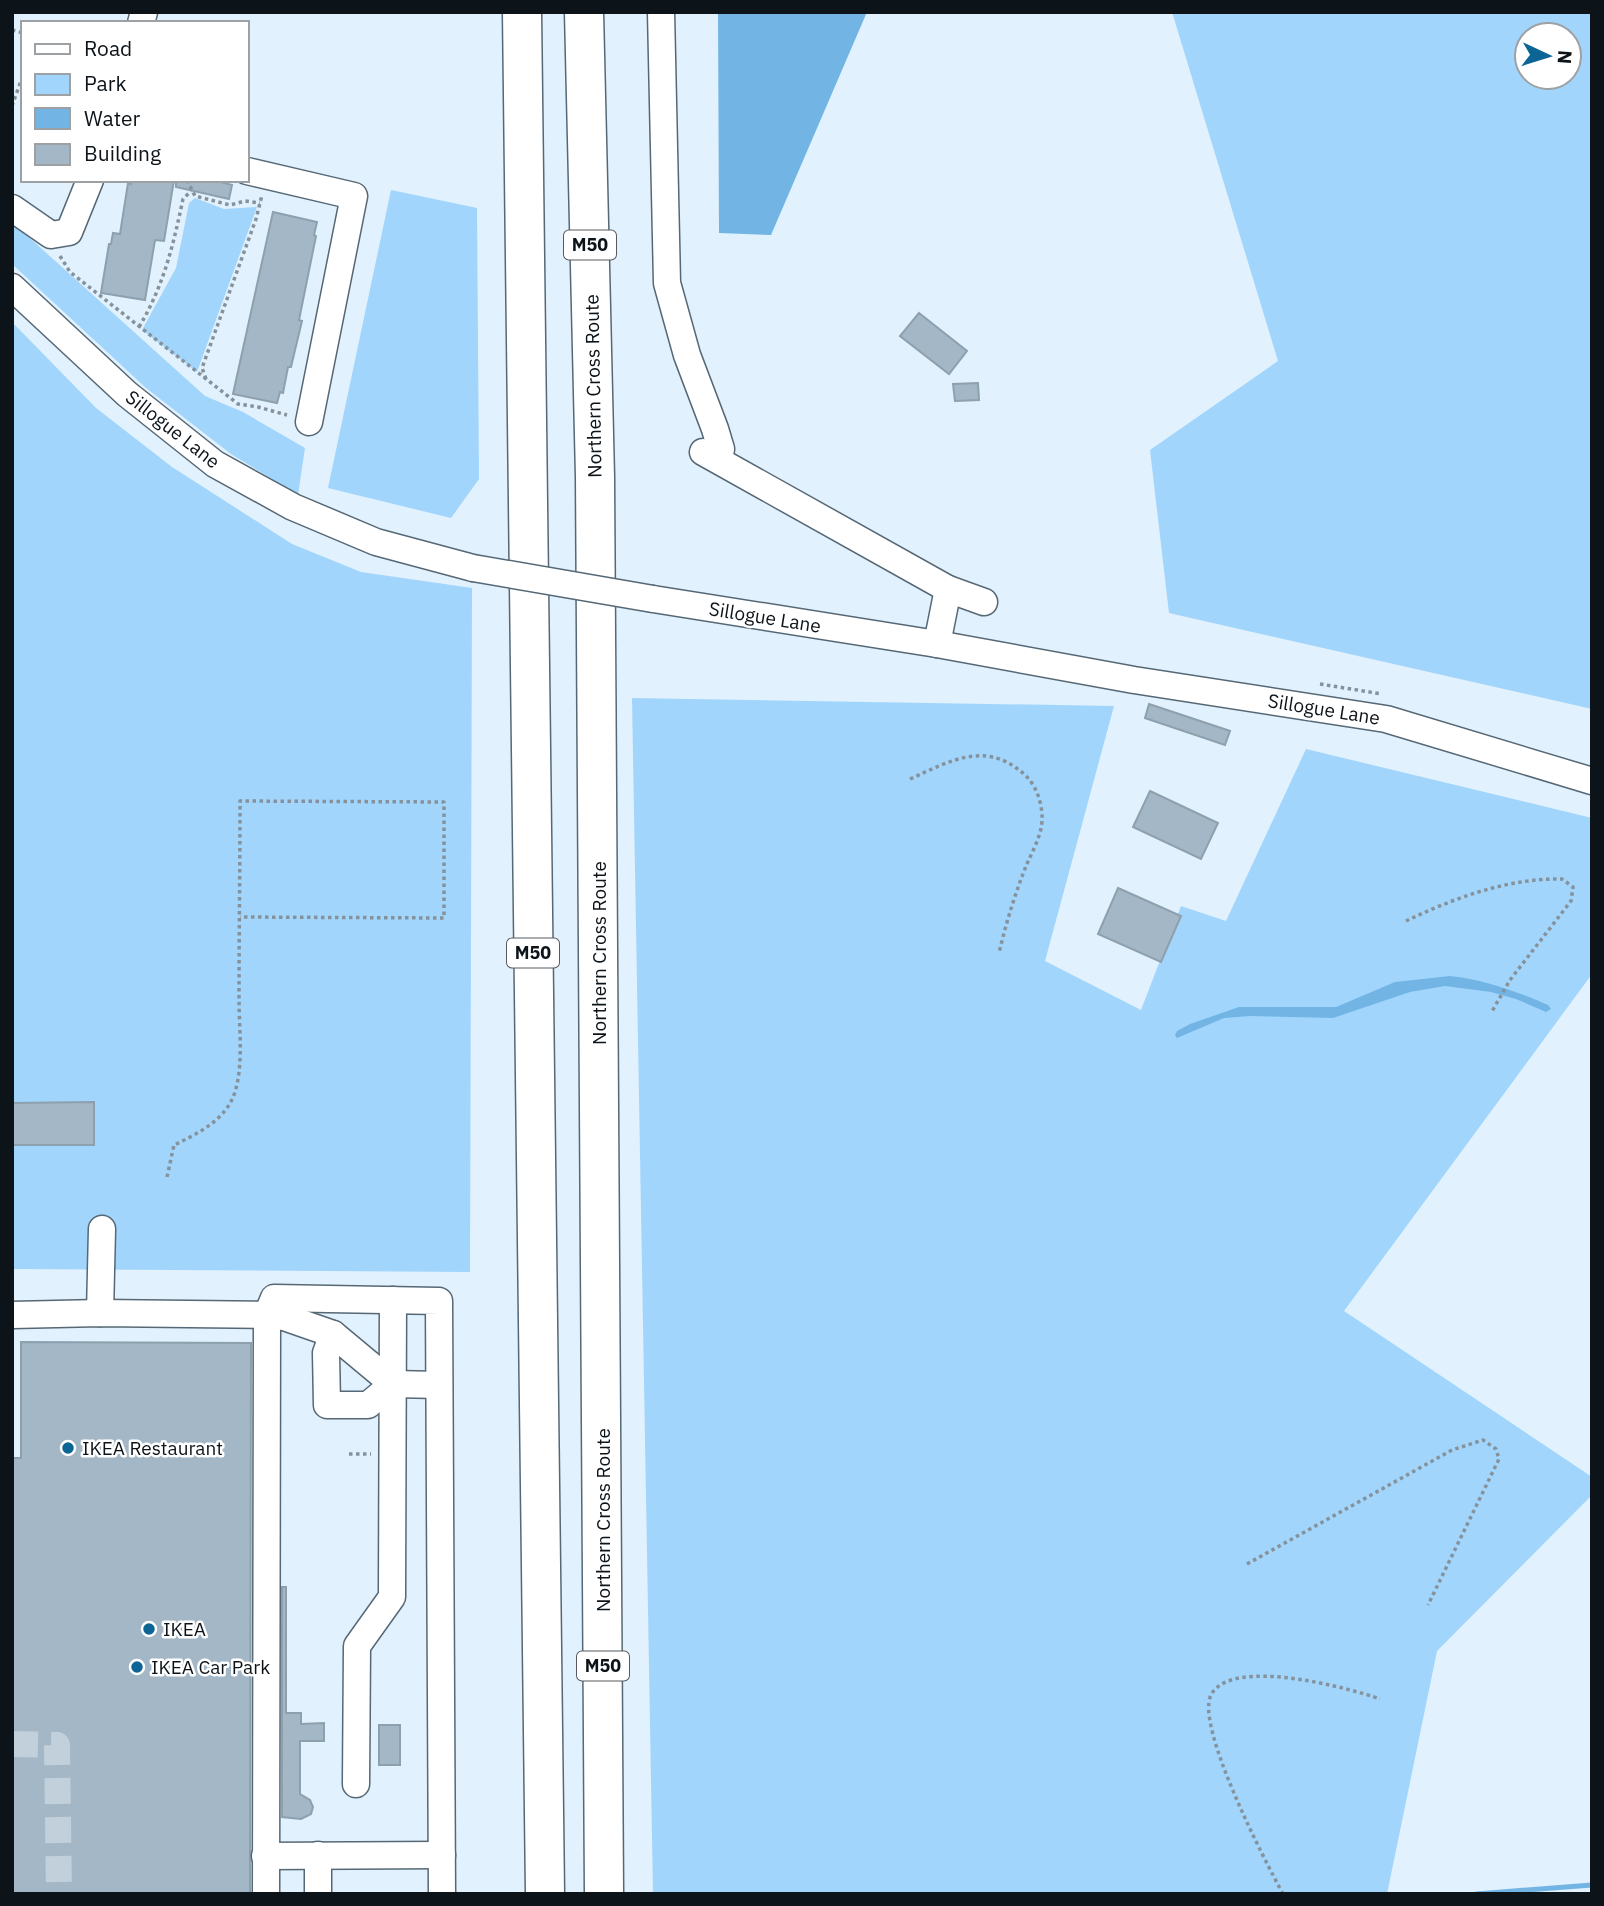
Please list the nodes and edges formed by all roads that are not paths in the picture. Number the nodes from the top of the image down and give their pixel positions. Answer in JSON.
{"nodes":[{"id":1,"x":522,"y":12,"type":"edge"},
{"id":2,"x":584,"y":12,"type":"edge"},
{"id":3,"x":661,"y":12,"type":"edge"},
{"id":4,"x":257,"y":174,"type":"edge"},
{"id":5,"x":89,"y":182,"type":"edge"},
{"id":6,"x":12,"y":208,"type":"edge"},
{"id":7,"x":12,"y":287,"type":"edge"},
{"id":8,"x":309,"y":422,"type":"road end"},
{"id":9,"x":948,"y":589,"type":"junction"},
{"id":10,"x":984,"y":602,"type":"dead end"},
{"id":11,"x":937,"y":644,"type":"junction"},
{"id":12,"x":1592,"y":781,"type":"edge"},
{"id":13,"x":102,"y":1229,"type":"dead end"},
{"id":14,"x":393,"y":1300,"type":"junction"},
{"id":15,"x":100,"y":1313,"type":"junction"},
{"id":16,"x":12,"y":1315,"type":"edge"},
{"id":17,"x":267,"y":1315,"type":"junction"},
{"id":18,"x":333,"y":1334,"type":"junction"},
{"id":19,"x":393,"y":1384,"type":"junction"},
{"id":20,"x":439,"y":1385,"type":"junction"},
{"id":21,"x":603,"y":1438,"type":"junction"},
{"id":22,"x":356,"y":1784,"type":"dead end"},
{"id":23,"x":318,"y":1855,"type":"junction"},
{"id":24,"x":442,"y":1855,"type":"junction"},
{"id":25,"x":265,"y":1856,"type":"junction"},
{"id":26,"x":266,"y":1894,"type":"edge"},
{"id":27,"x":318,"y":1894,"type":"edge"},
{"id":28,"x":442,"y":1894,"type":"edge"},
{"id":29,"x":545,"y":1894,"type":"edge"},
{"id":30,"x":604,"y":1894,"type":"edge"},
{"id":31,"x":620,"y":1894,"type":"edge"}],
"edges":[{"from":1,"to":29,"type":"highway","number":"M50"},
{"from":2,"to":21,"type":"highway","name":"Northern Cross Route","number":"M50"},
{"from":3,"to":9,"type":"street"},
{"from":4,"to":8,"type":"street"},
{"from":5,"to":6,"type":"street"},
{"from":7,"to":11,"type":"street","name":"Sillogue Lane","bridge":true},
{"from":9,"to":10,"type":"street"},
{"from":9,"to":11,"type":"street"},
{"from":11,"to":12,"type":"street","name":"Sillogue Lane"},
{"from":13,"to":15,"type":"street"},
{"from":14,"to":17,"type":"street"},
{"from":14,"to":19,"type":"street"},
{"from":14,"to":20,"type":"street"},
{"from":15,"to":16,"type":"street"},
{"from":15,"to":17,"type":"street"},
{"from":17,"to":18,"type":"street"},
{"from":17,"to":25,"type":"street"},
{"from":18,"to":19,"type":"street"},
{"from":18,"to":19,"type":"street"},
{"from":19,"to":20,"type":"street"},
{"from":19,"to":22,"type":"street"},
{"from":20,"to":24,"type":"street"},
{"from":21,"to":30,"type":"highway","name":"Northern Cross Route","number":"M50"},
{"from":21,"to":31,"type":"highway"},
{"from":23,"to":24,"type":"street"},
{"from":23,"to":25,"type":"street"},
{"from":23,"to":27,"type":"street"},
{"from":24,"to":28,"type":"street"},
{"from":25,"to":26,"type":"street"}]}
